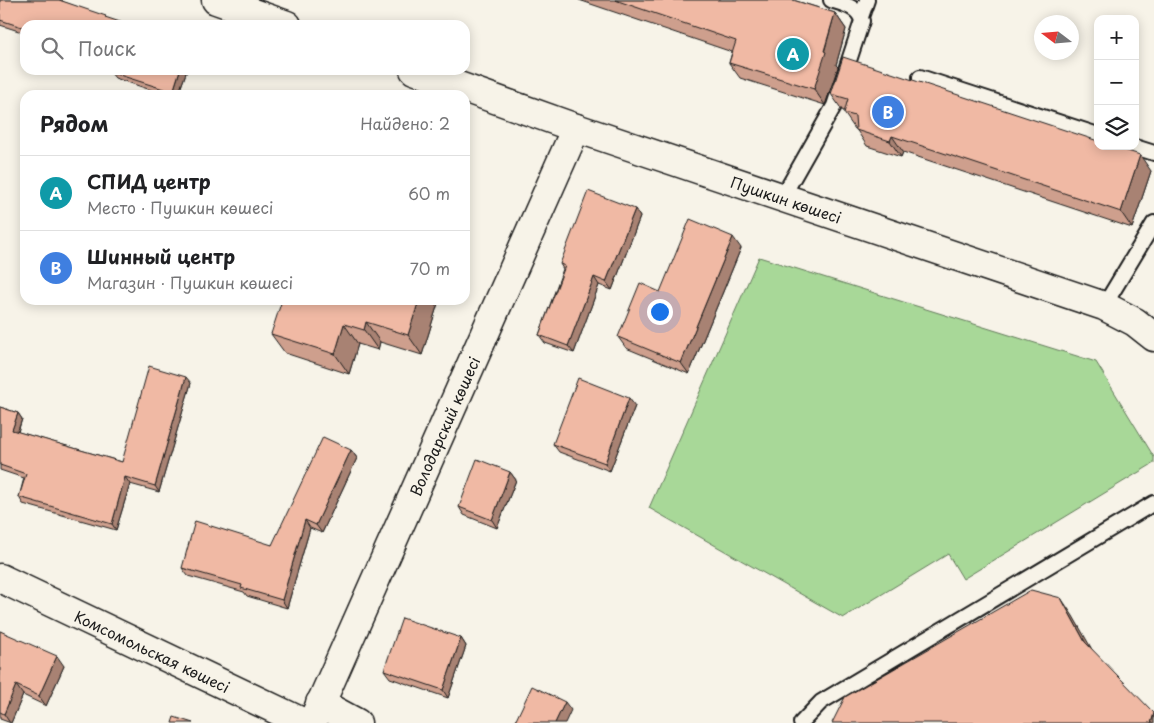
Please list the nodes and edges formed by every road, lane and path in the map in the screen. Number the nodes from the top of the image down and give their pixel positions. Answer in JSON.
{"nodes":[{"id":1,"x":216,"y":0,"type":"edge"},
{"id":2,"x":831,"y":0,"type":"edge"},
{"id":3,"x":867,"y":0,"type":"edge"},
{"id":4,"x":861,"y":17,"type":"junction"},
{"id":5,"x":273,"y":20,"type":"edge"},
{"id":6,"x":428,"y":75,"type":"edge"},
{"id":7,"x":920,"y":77,"type":"dead end"},
{"id":8,"x":470,"y":90,"type":"edge"},
{"id":9,"x":470,"y":90,"type":"edge"},
{"id":10,"x":576,"y":128,"type":"junction"},
{"id":11,"x":1094,"y":134,"type":"edge"},
{"id":12,"x":1139,"y":148,"type":"edge"},
{"id":13,"x":1154,"y":153,"type":"edge"},
{"id":14,"x":783,"y":196,"type":"junction"},
{"id":15,"x":1154,"y":223,"type":"edge"},
{"id":16,"x":1104,"y":306,"type":"junction"},
{"id":17,"x":1154,"y":337,"type":"edge"},
{"id":18,"x":1154,"y":504,"type":"edge"},
{"id":19,"x":0,"y":578,"type":"edge"},
{"id":20,"x":312,"y":716,"type":"edge"},
{"id":21,"x":357,"y":723,"type":"edge"},
{"id":22,"x":801,"y":723,"type":"edge"}],
"edges":[{"from":1,"to":5,"type":"street"},
{"from":2,"to":4,"type":"lane"},
{"from":3,"to":4,"type":"lane"},
{"from":4,"to":14,"type":"lane"},
{"from":6,"to":8,"type":"street","name":"Пушкин көшесі"},
{"from":7,"to":11,"type":"lane"},
{"from":9,"to":10,"type":"street","name":"Пушкин көшесі"},
{"from":10,"to":14,"type":"street","name":"Пушкин көшесі"},
{"from":10,"to":20,"type":"street","name":"Володарский көшесі"},
{"from":12,"to":13,"type":"lane"},
{"from":14,"to":16,"type":"street","name":"Пушкин көшесі"},
{"from":15,"to":16,"type":"lane"},
{"from":16,"to":17,"type":"street","name":"Пушкин көшесі"},
{"from":18,"to":22,"type":"lane"},
{"from":19,"to":20,"type":"street","name":"Комсомольская көшесі"},
{"from":20,"to":21,"type":"street","name":"Комсомольская көшесі"}]}
